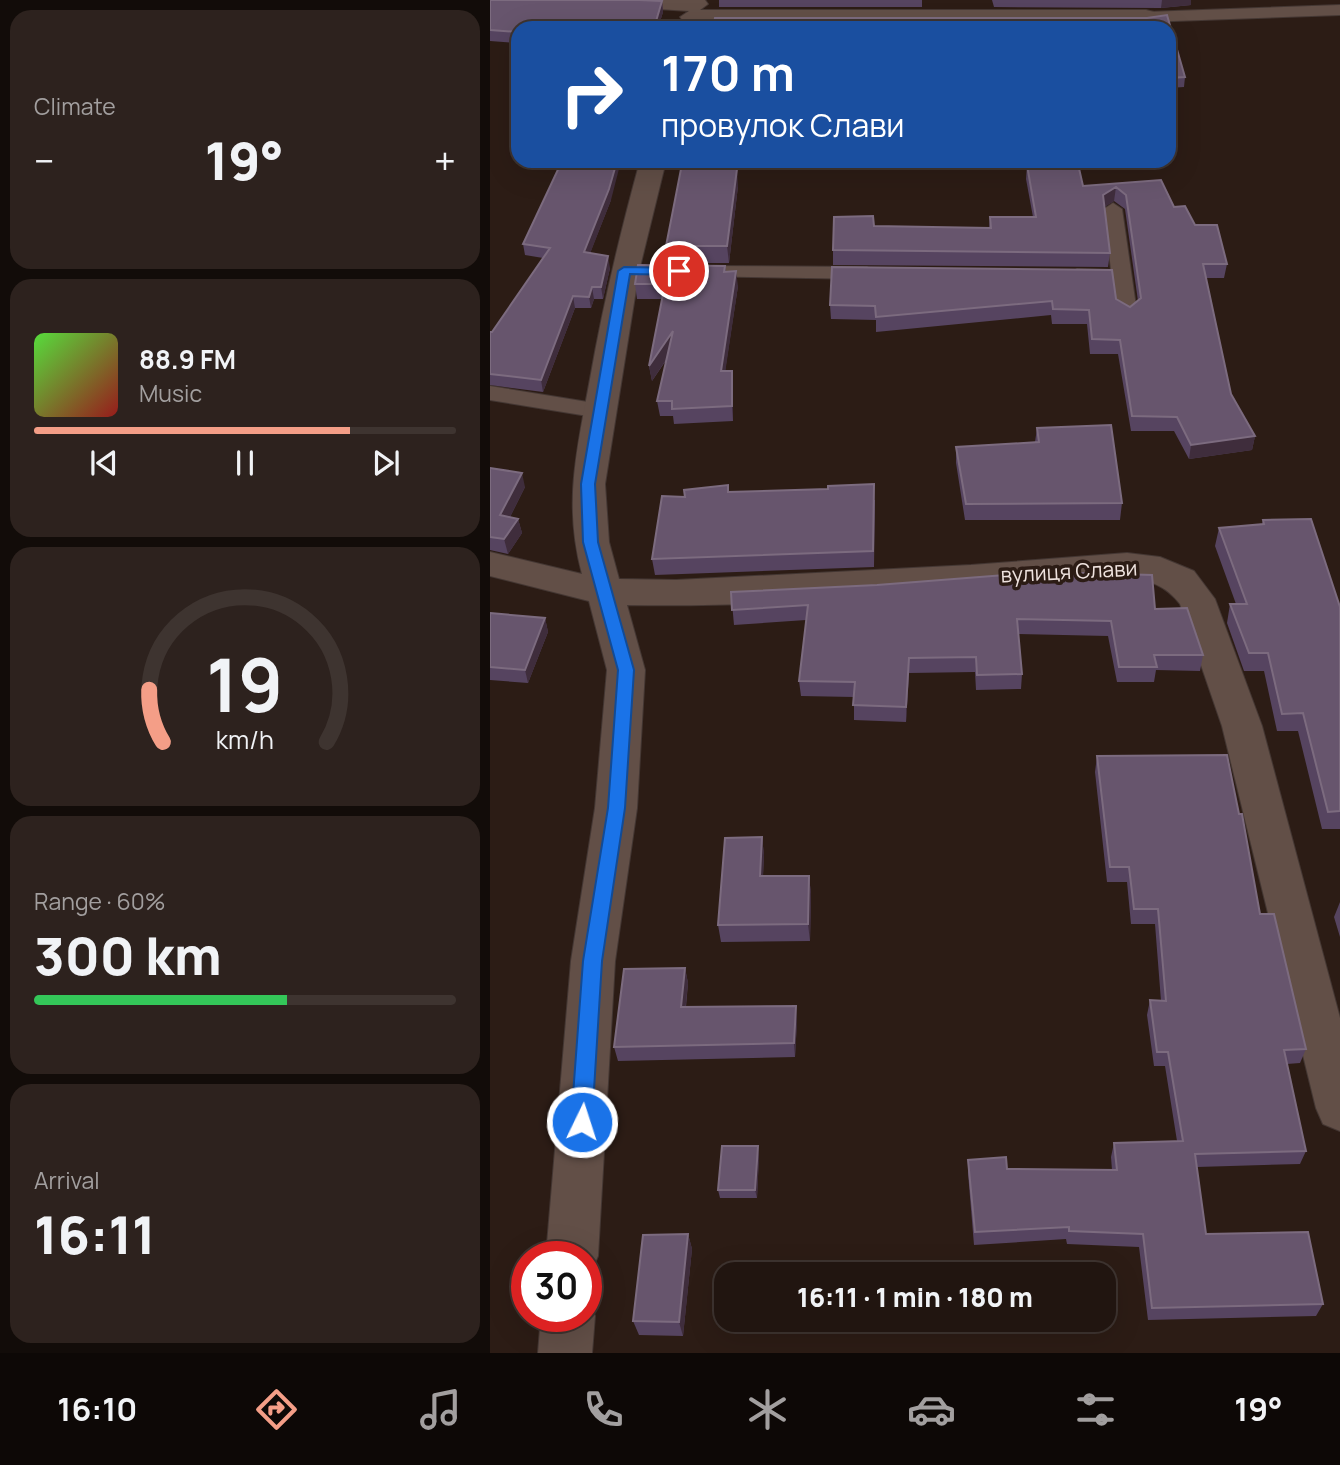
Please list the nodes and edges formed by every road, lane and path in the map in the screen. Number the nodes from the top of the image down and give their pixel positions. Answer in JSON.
{"nodes":[{"id":1,"x":628,"y":0,"type":"edge"},
{"id":2,"x":979,"y":9,"type":"edge"},
{"id":3,"x":1340,"y":10,"type":"edge"},
{"id":4,"x":693,"y":12,"type":"edge"},
{"id":5,"x":1146,"y":18,"type":"joint"},
{"id":6,"x":652,"y":168,"type":"edge"},
{"id":7,"x":1113,"y":209,"type":"dead end"},
{"id":8,"x":679,"y":271,"type":"edge"},
{"id":9,"x":887,"y":273,"type":"edge"},
{"id":10,"x":1053,"y":275,"type":"edge"},
{"id":11,"x":1122,"y":276,"type":"junction"},
{"id":12,"x":1127,"y":313,"type":"edge"},
{"id":13,"x":490,"y":393,"type":"edge"},
{"id":14,"x":600,"y":411,"type":"junction"},
{"id":15,"x":490,"y":564,"type":"edge"},
{"id":16,"x":603,"y":592,"type":"junction"},
{"id":17,"x":1340,"y":1108,"type":"edge"},
{"id":18,"x":573,"y":1241,"type":"edge"},
{"id":19,"x":567,"y":1332,"type":"edge"},
{"id":20,"x":565,"y":1353,"type":"edge"}],
"edges":[{"from":1,"to":4,"type":"street"},
{"from":2,"to":4,"type":"street"},
{"from":2,"to":5,"type":"street"},
{"from":3,"to":5,"type":"lane"},
{"from":6,"to":14,"type":"street"},
{"from":7,"to":11,"type":"lane"},
{"from":8,"to":9,"type":"lane"},
{"from":10,"to":11,"type":"lane"},
{"from":11,"to":12,"type":"lane"},
{"from":13,"to":14,"type":"lane"},
{"from":14,"to":16,"type":"street"},
{"from":15,"to":16,"type":"street","name":"вулиця Слави"},
{"from":16,"to":17,"type":"street","name":"вулиця Слави"},
{"from":16,"to":18,"type":"street"},
{"from":19,"to":20,"type":"street"}]}
